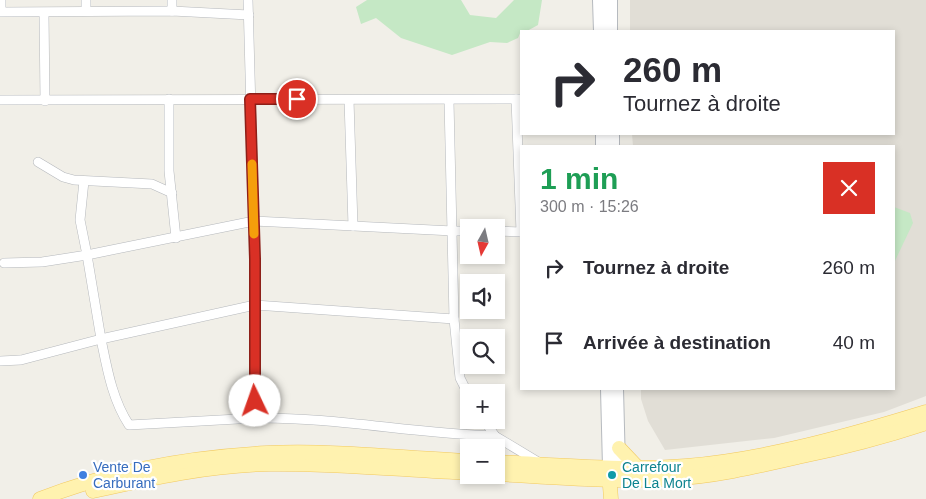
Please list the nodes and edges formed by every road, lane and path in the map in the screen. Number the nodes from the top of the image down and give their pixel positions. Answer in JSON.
{"nodes":[{"id":1,"x":1,"y":0,"type":"edge"},
{"id":2,"x":86,"y":0,"type":"edge"},
{"id":3,"x":172,"y":0,"type":"edge"},
{"id":4,"x":248,"y":0,"type":"edge"},
{"id":5,"x":599,"y":0,"type":"edge"},
{"id":6,"x":611,"y":0,"type":"edge"},
{"id":7,"x":86,"y":11,"type":"junction"},
{"id":8,"x":172,"y":11,"type":"junction"},
{"id":9,"x":1,"y":12,"type":"edge"},
{"id":10,"x":44,"y":12,"type":"junction"},
{"id":11,"x":249,"y":15,"type":"junction"},
{"id":12,"x":600,"y":30,"type":"edge"},
{"id":13,"x":611,"y":30,"type":"edge"},
{"id":14,"x":169,"y":99,"type":"junction"},
{"id":15,"x":250,"y":99,"type":"junction"},
{"id":16,"x":519,"y":99,"type":"edge"},
{"id":17,"x":0,"y":100,"type":"edge"},
{"id":18,"x":349,"y":100,"type":"junction"},
{"id":19,"x":45,"y":101,"type":"junction"},
{"id":20,"x":449,"y":101,"type":"junction"},
{"id":21,"x":38,"y":162,"type":"dead end"},
{"id":22,"x":520,"y":166,"type":"edge"},
{"id":23,"x":84,"y":181,"type":"junction"},
{"id":24,"x":172,"y":193,"type":"junction"},
{"id":25,"x":254,"y":221,"type":"junction"},
{"id":26,"x":353,"y":226,"type":"junction"},
{"id":27,"x":453,"y":231,"type":"junction"},
{"id":28,"x":460,"y":231,"type":"edge"},
{"id":29,"x":505,"y":231,"type":"edge"},
{"id":30,"x":520,"y":232,"type":"edge"},
{"id":31,"x":176,"y":238,"type":"junction"},
{"id":32,"x":86,"y":255,"type":"junction"},
{"id":33,"x":4,"y":264,"type":"dead end"},
{"id":34,"x":255,"y":304,"type":"junction"},
{"id":35,"x":454,"y":319,"type":"junction"},
{"id":36,"x":100,"y":339,"type":"junction"},
{"id":37,"x":0,"y":361,"type":"edge"},
{"id":38,"x":463,"y":384,"type":"edge"},
{"id":39,"x":607,"y":390,"type":"edge"},
{"id":40,"x":617,"y":390,"type":"edge"},
{"id":41,"x":926,"y":412,"type":"edge"},
{"id":42,"x":256,"y":418,"type":"junction"},
{"id":43,"x":926,"y":423,"type":"edge"},
{"id":44,"x":490,"y":429,"type":"edge"},
{"id":45,"x":495,"y":436,"type":"junction"},
{"id":46,"x":619,"y":448,"type":"junction"},
{"id":47,"x":460,"y":461,"type":"edge"},
{"id":48,"x":505,"y":462,"type":"edge"},
{"id":49,"x":542,"y":464,"type":"junction"},
{"id":50,"x":637,"y":467,"type":"junction"},
{"id":51,"x":460,"y":473,"type":"edge"},
{"id":52,"x":614,"y":473,"type":"junction"},
{"id":53,"x":505,"y":474,"type":"edge"},
{"id":54,"x":40,"y":499,"type":"edge"},
{"id":55,"x":66,"y":499,"type":"edge"},
{"id":56,"x":611,"y":499,"type":"edge"},
{"id":57,"x":618,"y":499,"type":"edge"}],
"edges":[{"from":1,"to":9,"type":"street"},
{"from":2,"to":7,"type":"street"},
{"from":3,"to":8,"type":"street"},
{"from":4,"to":11,"type":"street"},
{"from":5,"to":12,"type":"main road"},
{"from":6,"to":13,"type":"main road"},
{"from":7,"to":8,"type":"street"},
{"from":7,"to":10,"type":"street"},
{"from":8,"to":11,"type":"street"},
{"from":9,"to":10,"type":"street"},
{"from":10,"to":19,"type":"street"},
{"from":11,"to":15,"type":"street"},
{"from":14,"to":15,"type":"street"},
{"from":14,"to":19,"type":"street"},
{"from":14,"to":24,"type":"street"},
{"from":15,"to":18,"type":"street"},
{"from":15,"to":25,"type":"street"},
{"from":16,"to":20,"type":"street"},
{"from":16,"to":22,"type":"street"},
{"from":17,"to":19,"type":"street"},
{"from":18,"to":20,"type":"street"},
{"from":18,"to":26,"type":"street"},
{"from":20,"to":27,"type":"street"},
{"from":21,"to":23,"type":"street"},
{"from":23,"to":24,"type":"street"},
{"from":23,"to":32,"type":"street"},
{"from":24,"to":31,"type":"street"},
{"from":25,"to":26,"type":"street"},
{"from":25,"to":31,"type":"street"},
{"from":25,"to":34,"type":"street"},
{"from":26,"to":27,"type":"street"},
{"from":27,"to":28,"type":"street"},
{"from":27,"to":35,"type":"street"},
{"from":29,"to":30,"type":"street"},
{"from":31,"to":32,"type":"street"},
{"from":32,"to":33,"type":"street"},
{"from":32,"to":36,"type":"street"},
{"from":34,"to":35,"type":"street"},
{"from":34,"to":36,"type":"street"},
{"from":34,"to":42,"type":"street"},
{"from":35,"to":38,"type":"street"},
{"from":36,"to":37,"type":"street"},
{"from":36,"to":42,"type":"street"},
{"from":39,"to":52,"type":"main road"},
{"from":40,"to":46,"type":"main road"},
{"from":41,"to":50,"type":"main road"},
{"from":42,"to":45,"type":"street"},
{"from":43,"to":52,"type":"main road"},
{"from":44,"to":45,"type":"street"},
{"from":45,"to":49,"type":"street"},
{"from":46,"to":50,"type":"main road"},
{"from":46,"to":52,"type":"main road"},
{"from":47,"to":54,"type":"main road"},
{"from":48,"to":49,"type":"main road"},
{"from":49,"to":52,"type":"main road"},
{"from":50,"to":52,"type":"main road"},
{"from":51,"to":55,"type":"main road"},
{"from":52,"to":53,"type":"main road"},
{"from":52,"to":56,"type":"main road"},
{"from":52,"to":57,"type":"main road"}]}
